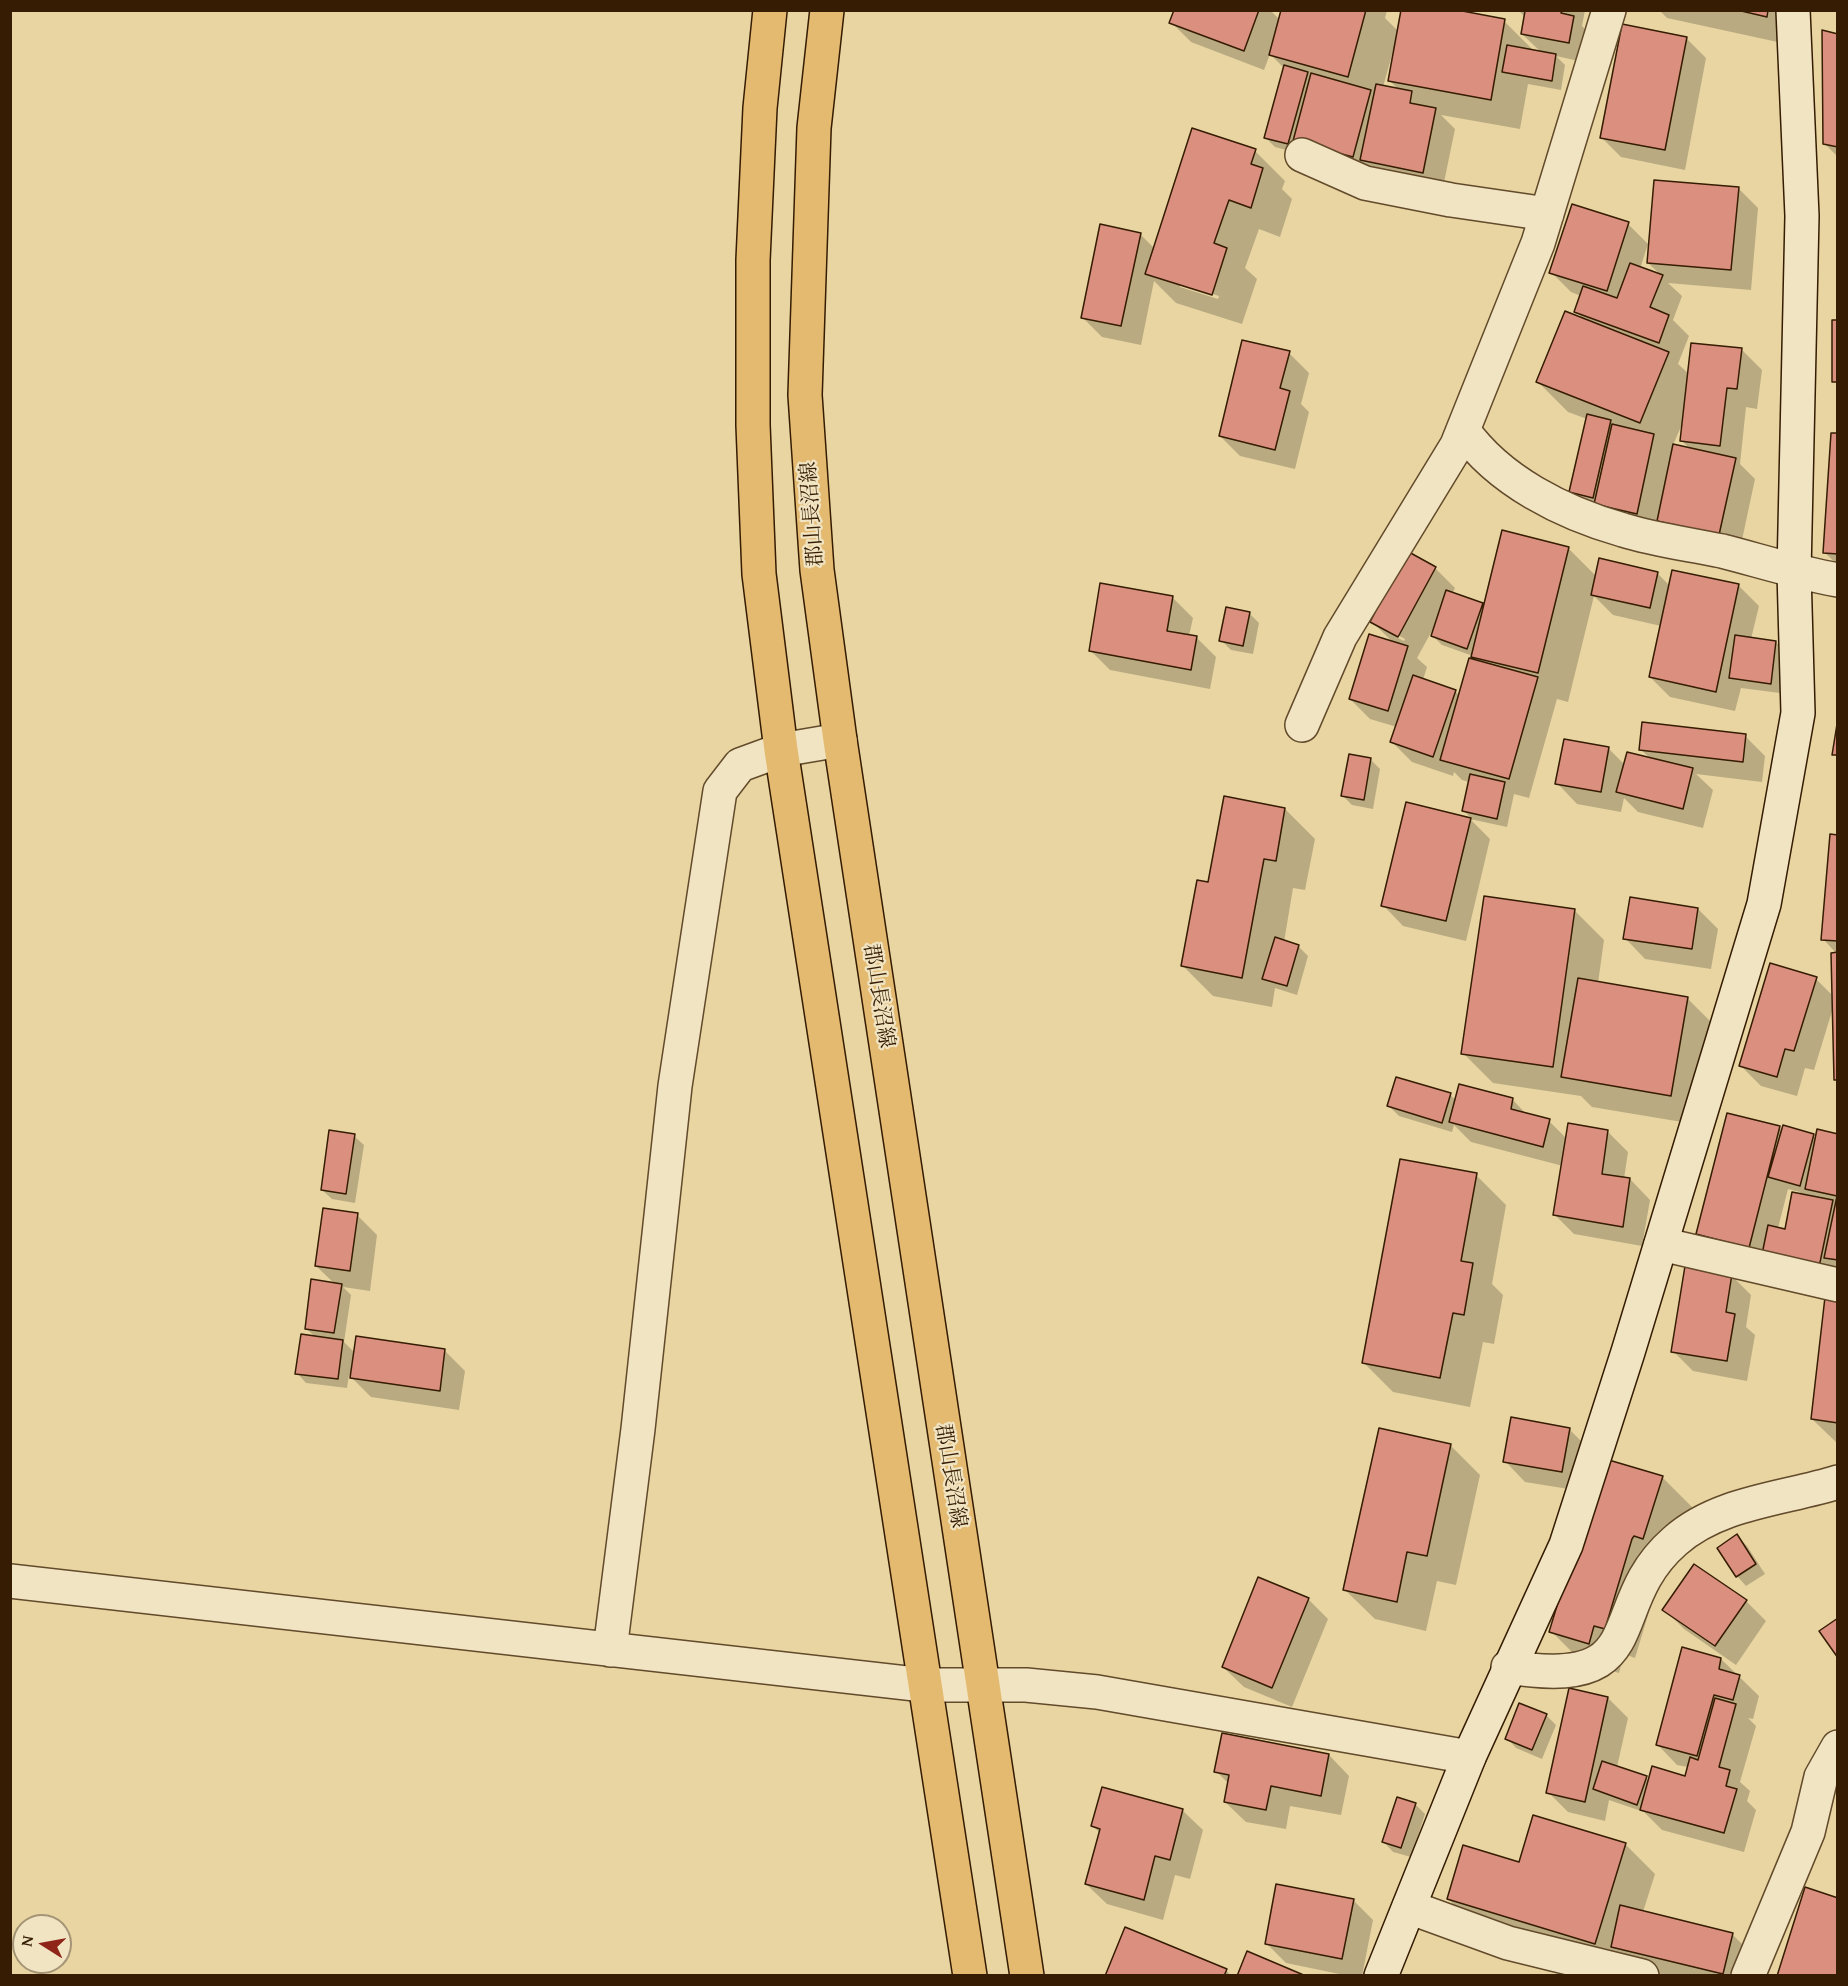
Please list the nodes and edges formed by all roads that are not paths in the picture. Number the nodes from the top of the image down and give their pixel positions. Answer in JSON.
{"nodes":[{"id":1,"x":770,"y":10,"type":"edge"},
{"id":2,"x":827,"y":10,"type":"edge"},
{"id":3,"x":1609,"y":10,"type":"edge"},
{"id":4,"x":1793,"y":10,"type":"edge"},
{"id":5,"x":1302,"y":155,"type":"dead end"},
{"id":6,"x":1547,"y":214,"type":"junction"},
{"id":7,"x":1463,"y":430,"type":"junction"},
{"id":8,"x":1794,"y":572,"type":"junction"},
{"id":9,"x":1838,"y":580,"type":"edge"},
{"id":10,"x":1302,"y":725,"type":"dead end"},
{"id":11,"x":840,"y":740,"type":"junction"},
{"id":12,"x":781,"y":750,"type":"junction"},
{"id":13,"x":1660,"y":1244,"type":"junction"},
{"id":14,"x":1838,"y":1285,"type":"edge"},
{"id":15,"x":1838,"y":1482,"type":"edge"},
{"id":16,"x":10,"y":1581,"type":"edge"},
{"id":17,"x":610,"y":1650,"type":"junction"},
{"id":18,"x":1508,"y":1667,"type":"junction"},
{"id":19,"x":924,"y":1685,"type":"junction"},
{"id":20,"x":981,"y":1685,"type":"junction"},
{"id":21,"x":1838,"y":1747,"type":"edge"},
{"id":22,"x":1468,"y":1757,"type":"junction"},
{"id":23,"x":1409,"y":1907,"type":"junction"},
{"id":24,"x":970,"y":1976,"type":"edge"},
{"id":25,"x":1027,"y":1976,"type":"edge"},
{"id":26,"x":1381,"y":1976,"type":"edge"},
{"id":27,"x":1642,"y":1976,"type":"edge"},
{"id":28,"x":1748,"y":1976,"type":"edge"}],
"edges":[{"from":1,"to":12,"type":"main road"},
{"from":2,"to":11,"type":"main road","name":"郡山長沼線"},
{"from":3,"to":6,"type":"street"},
{"from":4,"to":8,"type":"street"},
{"from":5,"to":6,"type":"street"},
{"from":6,"to":7,"type":"street"},
{"from":7,"to":8,"type":"street"},
{"from":7,"to":10,"type":"street"},
{"from":8,"to":9,"type":"street"},
{"from":8,"to":13,"type":"street"},
{"from":11,"to":12,"type":"street"},
{"from":11,"to":20,"type":"main road","name":"郡山長沼線"},
{"from":12,"to":17,"type":"street"},
{"from":12,"to":19,"type":"main road"},
{"from":13,"to":14,"type":"street"},
{"from":13,"to":18,"type":"street"},
{"from":15,"to":18,"type":"street"},
{"from":16,"to":17,"type":"street"},
{"from":17,"to":19,"type":"street"},
{"from":18,"to":22,"type":"street"},
{"from":19,"to":20,"type":"street"},
{"from":19,"to":24,"type":"main road"},
{"from":20,"to":22,"type":"street"},
{"from":20,"to":25,"type":"main road","name":"郡山長沼線"},
{"from":21,"to":28,"type":"street"},
{"from":22,"to":23,"type":"street"},
{"from":23,"to":26,"type":"street"},
{"from":23,"to":27,"type":"street"}]}
